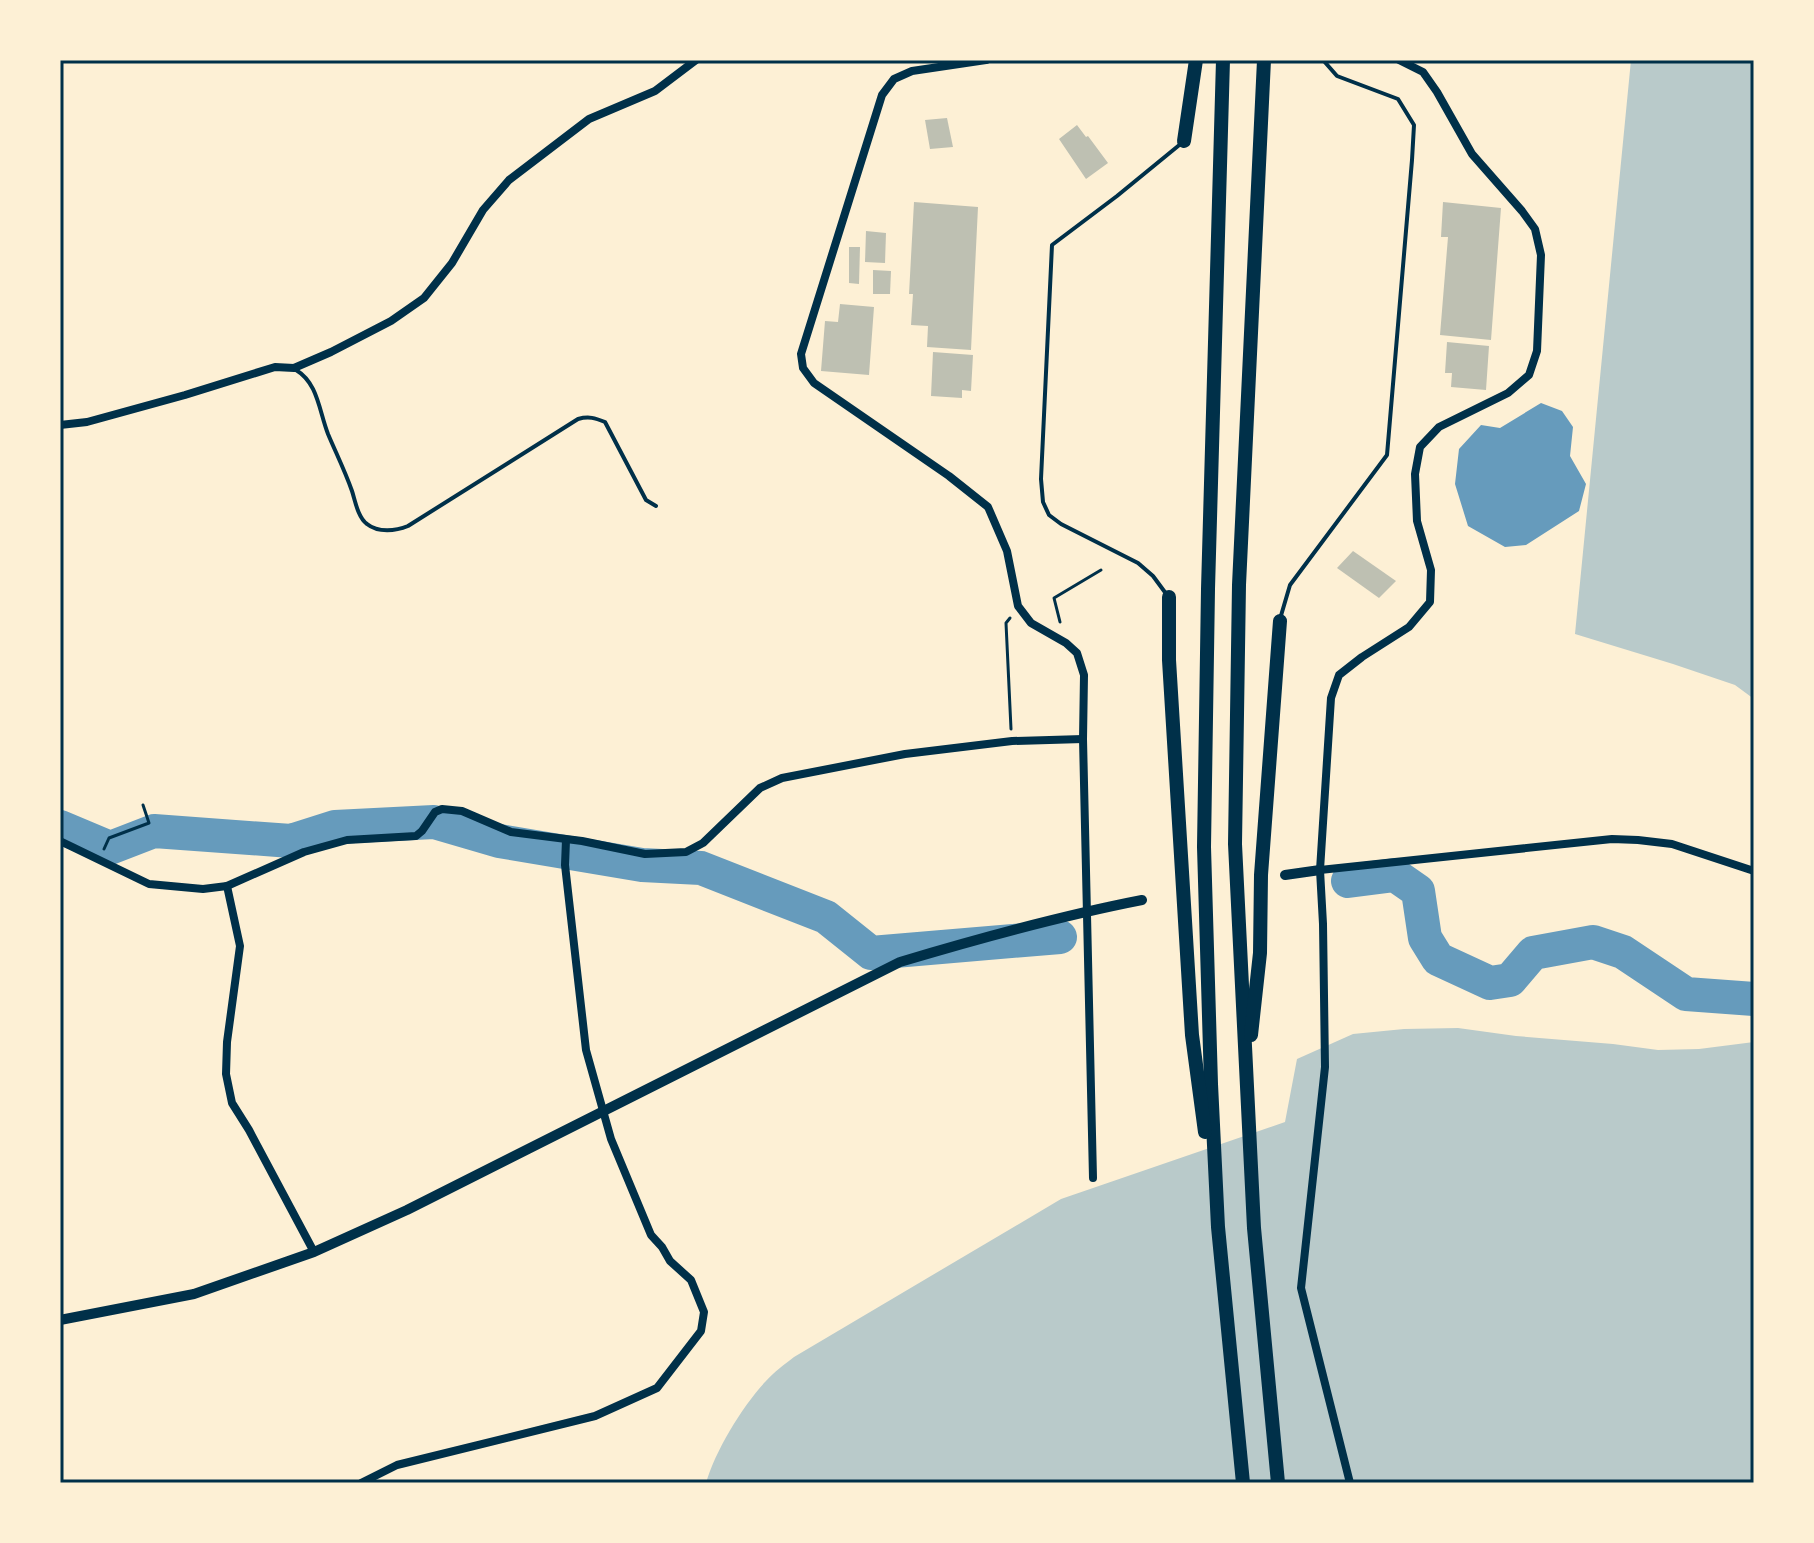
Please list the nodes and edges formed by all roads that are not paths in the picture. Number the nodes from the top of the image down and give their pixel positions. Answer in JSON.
{"nodes":[{"id":1,"x":696,"y":60,"type":"edge"},
{"id":2,"x":986,"y":60,"type":"edge"},
{"id":3,"x":1196,"y":60,"type":"edge"},
{"id":4,"x":1223,"y":60,"type":"edge"},
{"id":5,"x":1264,"y":60,"type":"edge"},
{"id":6,"x":1323,"y":60,"type":"edge"},
{"id":7,"x":1399,"y":60,"type":"edge"},
{"id":8,"x":1184,"y":141,"type":"joint"},
{"id":9,"x":294,"y":368,"type":"junction"},
{"id":10,"x":60,"y":425,"type":"edge"},
{"id":11,"x":656,"y":506,"type":"dead end"},
{"id":12,"x":1169,"y":597,"type":"joint"},
{"id":13,"x":1280,"y":621,"type":"joint"},
{"id":14,"x":1083,"y":739,"type":"junction"},
{"id":15,"x":566,"y":840,"type":"junction"},
{"id":16,"x":60,"y":841,"type":"edge"},
{"id":17,"x":1320,"y":870,"type":"junction"},
{"id":18,"x":1754,"y":871,"type":"edge"},
{"id":19,"x":1285,"y":875,"type":"dead end"},
{"id":20,"x":227,"y":886,"type":"junction"},
{"id":21,"x":1142,"y":900,"type":"dead end"},
{"id":22,"x":1086,"y":911,"type":"junction"},
{"id":23,"x":1246,"y":1081,"type":"junction"},
{"id":24,"x":604,"y":1111,"type":"junction"},
{"id":25,"x":1093,"y":1178,"type":"dead end"},
{"id":26,"x":1218,"y":1227,"type":"junction"},
{"id":27,"x":314,"y":1252,"type":"junction"},
{"id":28,"x":60,"y":1320,"type":"edge"},
{"id":29,"x":361,"y":1483,"type":"edge"},
{"id":30,"x":1243,"y":1483,"type":"edge"},
{"id":31,"x":1278,"y":1483,"type":"edge"},
{"id":32,"x":1350,"y":1483,"type":"edge"}],
"edges":[{"from":1,"to":9,"type":"street"},
{"from":2,"to":14,"type":"street"},
{"from":3,"to":8,"type":"highway"},
{"from":4,"to":26,"type":"highway"},
{"from":5,"to":23,"type":"highway"},
{"from":6,"to":13,"type":"lane"},
{"from":7,"to":17,"type":"street"},
{"from":8,"to":12,"type":"lane"},
{"from":9,"to":10,"type":"street"},
{"from":9,"to":11,"type":"lane"},
{"from":12,"to":26,"type":"highway"},
{"from":13,"to":23,"type":"highway"},
{"from":14,"to":15,"type":"street"},
{"from":14,"to":22,"type":"street"},
{"from":15,"to":20,"type":"street"},
{"from":15,"to":24,"type":"street"},
{"from":16,"to":20,"type":"street"},
{"from":17,"to":18,"type":"street"},
{"from":17,"to":19,"type":"street"},
{"from":17,"to":32,"type":"street"},
{"from":20,"to":27,"type":"street"},
{"from":21,"to":22,"type":"street"},
{"from":22,"to":24,"type":"street"},
{"from":22,"to":25,"type":"street"},
{"from":23,"to":31,"type":"highway"},
{"from":24,"to":27,"type":"street"},
{"from":24,"to":29,"type":"street"},
{"from":26,"to":30,"type":"highway"},
{"from":27,"to":28,"type":"street"}]}
